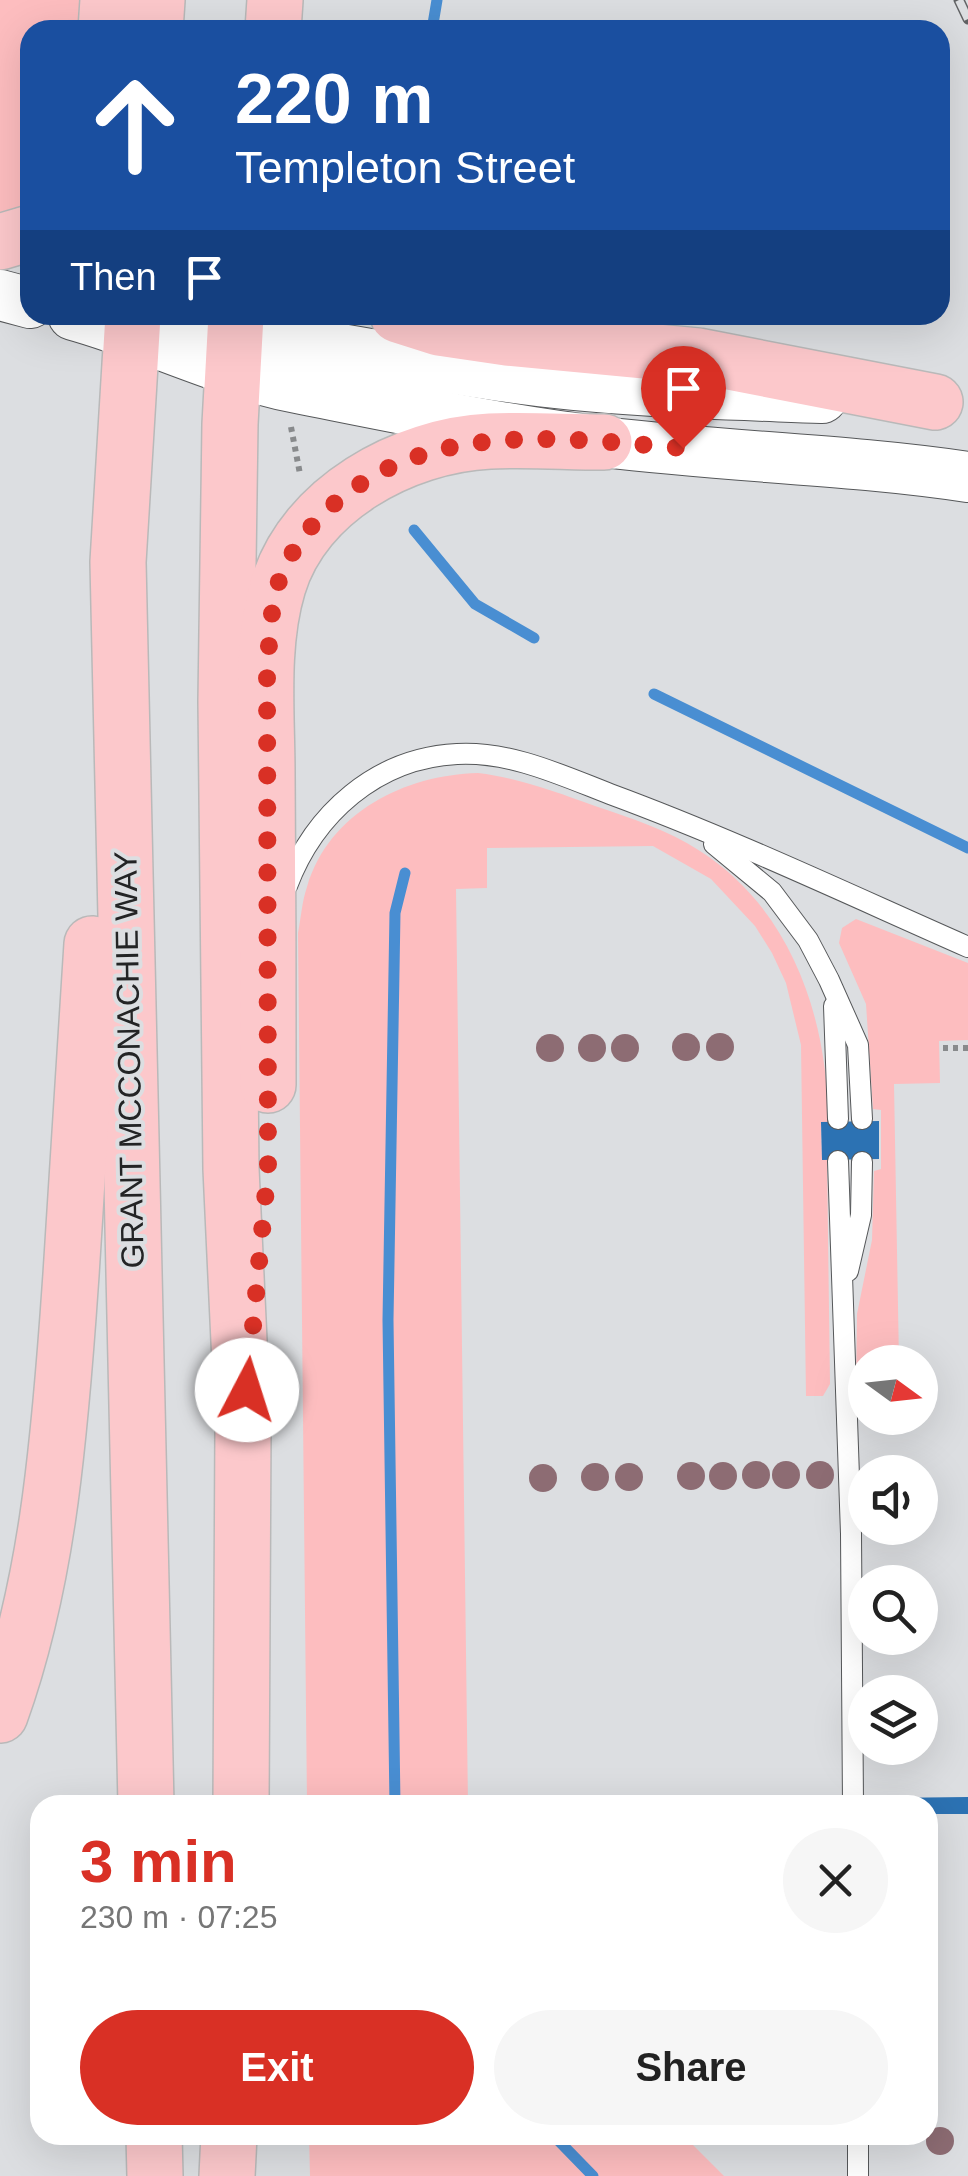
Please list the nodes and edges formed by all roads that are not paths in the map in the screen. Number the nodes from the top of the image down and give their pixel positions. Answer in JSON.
{"nodes":[{"id":1,"x":132,"y":325,"type":"edge"},
{"id":2,"x":144,"y":325,"type":"edge"},
{"id":3,"x":429,"y":325,"type":"edge"},
{"id":4,"x":234,"y":340,"type":"edge"},
{"id":5,"x":951,"y":405,"type":"edge"},
{"id":6,"x":604,"y":442,"type":"junction"},
{"id":7,"x":968,"y":477,"type":"edge"},
{"id":8,"x":118,"y":562,"type":"junction"},
{"id":9,"x":693,"y":827,"type":"junction"},
{"id":10,"x":968,"y":947,"type":"edge"},
{"id":11,"x":268,"y":971,"type":"junction"},
{"id":12,"x":830,"y":980,"type":"junction"},
{"id":13,"x":862,"y":1119,"type":"dead end"},
{"id":14,"x":838,"y":1120,"type":"dead end"},
{"id":15,"x":838,"y":1162,"type":"dead end"},
{"id":16,"x":862,"y":1162,"type":"dead end"},
{"id":17,"x":843,"y":1293,"type":"junction"},
{"id":18,"x":243,"y":1427,"type":"junction"},
{"id":19,"x":0,"y":1715,"type":"edge"},
{"id":20,"x":146,"y":1795,"type":"edge"},
{"id":21,"x":241,"y":1795,"type":"edge"},
{"id":22,"x":853,"y":1795,"type":"edge"},
{"id":23,"x":154,"y":2145,"type":"edge"},
{"id":24,"x":229,"y":2145,"type":"edge"},
{"id":25,"x":243,"y":2145,"type":"edge"},
{"id":26,"x":858,"y":2145,"type":"edge"},
{"id":27,"x":154,"y":2176,"type":"edge"},
{"id":28,"x":227,"y":2176,"type":"edge"},
{"id":29,"x":245,"y":2176,"type":"edge"},
{"id":30,"x":858,"y":2176,"type":"edge"}],
"edges":[{"from":1,"to":8,"type":"main road","name":"GRANT MCCONACHIE WAY"},
{"from":2,"to":4,"type":"street"},
{"from":3,"to":5,"type":"main road"},
{"from":4,"to":5,"type":"street"},
{"from":4,"to":6,"type":"street"},
{"from":4,"to":18,"type":"main road"},
{"from":6,"to":7,"type":"street"},
{"from":6,"to":11,"type":"main road"},
{"from":8,"to":19,"type":"main road"},
{"from":8,"to":20,"type":"main road","name":"GRANT MCCONACHIE WAY"},
{"from":9,"to":10,"type":"lane"},
{"from":9,"to":11,"type":"lane"},
{"from":9,"to":12,"type":"lane"},
{"from":11,"to":18,"type":"main road"},
{"from":12,"to":13,"type":"lane"},
{"from":12,"to":14,"type":"lane"},
{"from":15,"to":17,"type":"lane"},
{"from":16,"to":17,"type":"lane"},
{"from":17,"to":22,"type":"lane"},
{"from":18,"to":21,"type":"main road"},
{"from":23,"to":27,"type":"main road"},
{"from":24,"to":28,"type":"main road"},
{"from":25,"to":29,"type":"main road"},
{"from":26,"to":30,"type":"lane"}]}
